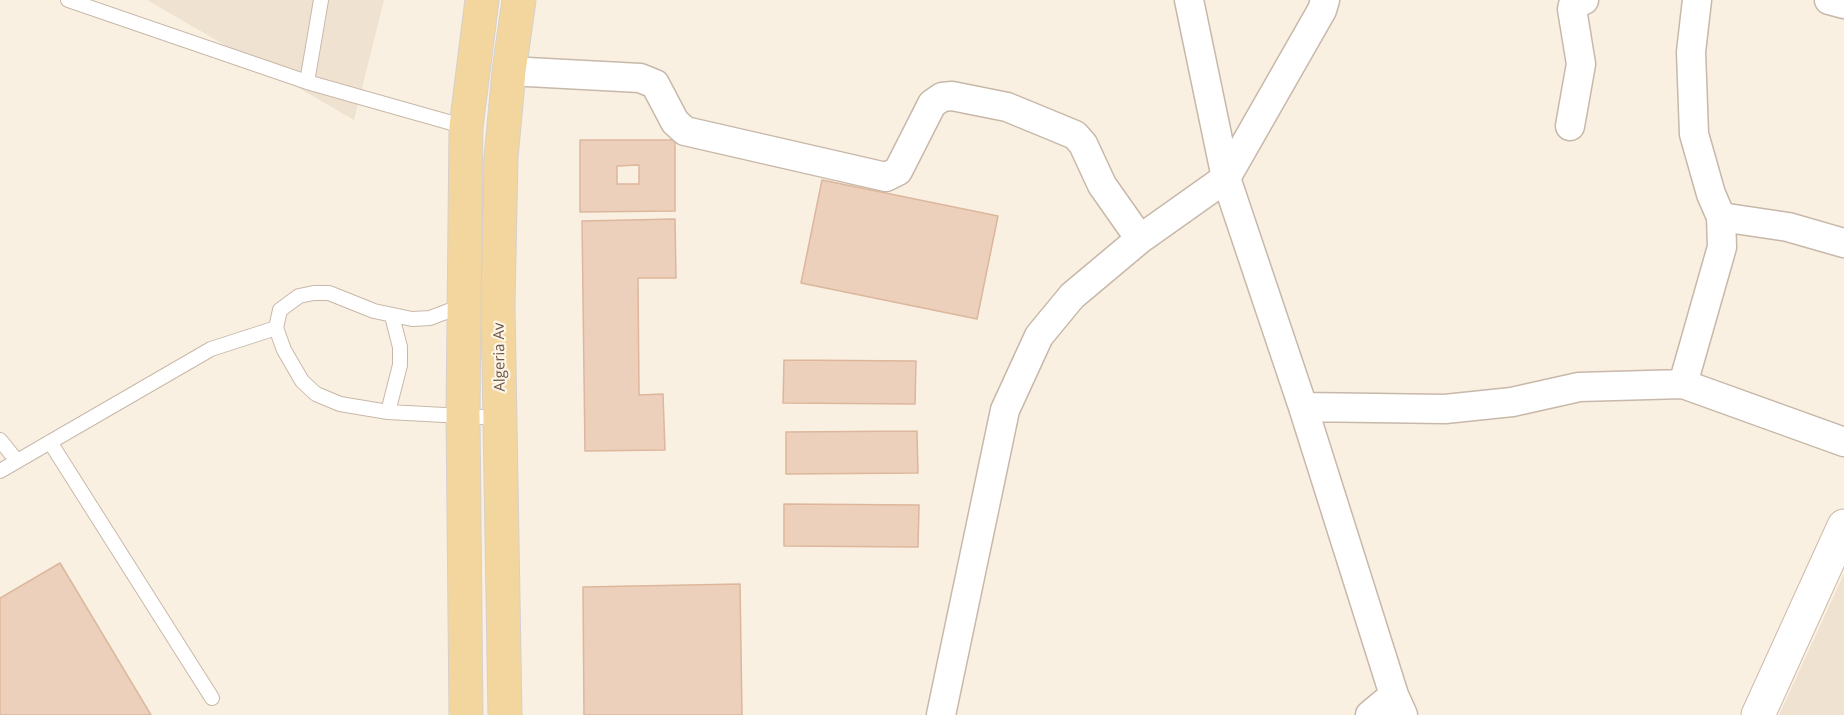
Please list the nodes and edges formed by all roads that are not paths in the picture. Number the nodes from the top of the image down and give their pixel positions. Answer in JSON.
{"nodes":[{"id":1,"x":68,"y":0,"type":"edge"},
{"id":2,"x":321,"y":0,"type":"edge"},
{"id":3,"x":482,"y":0,"type":"edge"},
{"id":4,"x":519,"y":0,"type":"edge"},
{"id":5,"x":1189,"y":0,"type":"edge"},
{"id":6,"x":1325,"y":0,"type":"edge"},
{"id":7,"x":1584,"y":0,"type":"edge"},
{"id":8,"x":1697,"y":0,"type":"edge"},
{"id":9,"x":1829,"y":0,"type":"edge"},
{"id":10,"x":1844,"y":4,"type":"edge"},
{"id":11,"x":508,"y":71,"type":"junction"},
{"id":12,"x":307,"y":82,"type":"junction"},
{"id":13,"x":1570,"y":126,"type":"dead end"},
{"id":14,"x":466,"y":127,"type":"junction"},
{"id":15,"x":1226,"y":178,"type":"junction"},
{"id":16,"x":1722,"y":217,"type":"junction"},
{"id":17,"x":1140,"y":239,"type":"junction"},
{"id":18,"x":1844,"y":243,"type":"edge"},
{"id":19,"x":464,"y":305,"type":"junction"},
{"id":20,"x":392,"y":316,"type":"junction"},
{"id":21,"x":276,"y":328,"type":"junction"},
{"id":22,"x":1683,"y":384,"type":"junction"},
{"id":23,"x":1303,"y":407,"type":"junction"},
{"id":24,"x":388,"y":412,"type":"junction"},
{"id":25,"x":463,"y":414,"type":"junction"},
{"id":26,"x":501,"y":418,"type":"junction"},
{"id":27,"x":0,"y":440,"type":"edge"},
{"id":28,"x":50,"y":442,"type":"junction"},
{"id":29,"x":1844,"y":442,"type":"edge"},
{"id":30,"x":17,"y":461,"type":"junction"},
{"id":31,"x":0,"y":471,"type":"edge"},
{"id":32,"x":1844,"y":526,"type":"edge"},
{"id":33,"x":212,"y":698,"type":"dead end"},
{"id":34,"x":1399,"y":705,"type":"edge"},
{"id":35,"x":466,"y":715,"type":"edge"},
{"id":36,"x":505,"y":715,"type":"edge"},
{"id":37,"x":942,"y":715,"type":"edge"},
{"id":38,"x":1370,"y":715,"type":"edge"},
{"id":39,"x":1758,"y":715,"type":"edge"}],
"edges":[{"from":1,"to":12,"type":"lane"},
{"from":2,"to":12,"type":"lane"},
{"from":3,"to":14,"type":"main road"},
{"from":4,"to":11,"type":"main road","name":"Algeria Av"},
{"from":5,"to":15,"type":"street"},
{"from":6,"to":15,"type":"street"},
{"from":7,"to":13,"type":"street"},
{"from":8,"to":16,"type":"street"},
{"from":9,"to":10,"type":"street"},
{"from":11,"to":17,"type":"street"},
{"from":11,"to":26,"type":"main road","name":"Algeria Av"},
{"from":12,"to":14,"type":"lane"},
{"from":14,"to":19,"type":"main road"},
{"from":15,"to":17,"type":"street"},
{"from":15,"to":23,"type":"street"},
{"from":16,"to":18,"type":"street"},
{"from":16,"to":22,"type":"street"},
{"from":17,"to":37,"type":"street"},
{"from":19,"to":20,"type":"lane"},
{"from":19,"to":25,"type":"main road"},
{"from":20,"to":21,"type":"lane"},
{"from":20,"to":24,"type":"lane"},
{"from":21,"to":24,"type":"lane"},
{"from":21,"to":28,"type":"lane"},
{"from":22,"to":23,"type":"street"},
{"from":22,"to":29,"type":"street"},
{"from":23,"to":34,"type":"street"},
{"from":24,"to":25,"type":"lane"},
{"from":25,"to":26,"type":"lane"},
{"from":25,"to":35,"type":"main road"},
{"from":26,"to":36,"type":"main road","name":"Algeria Av"},
{"from":27,"to":30,"type":"lane"},
{"from":28,"to":30,"type":"lane"},
{"from":28,"to":33,"type":"lane"},
{"from":30,"to":31,"type":"lane"},
{"from":32,"to":39,"type":"main road"},
{"from":34,"to":38,"type":"street"}]}
